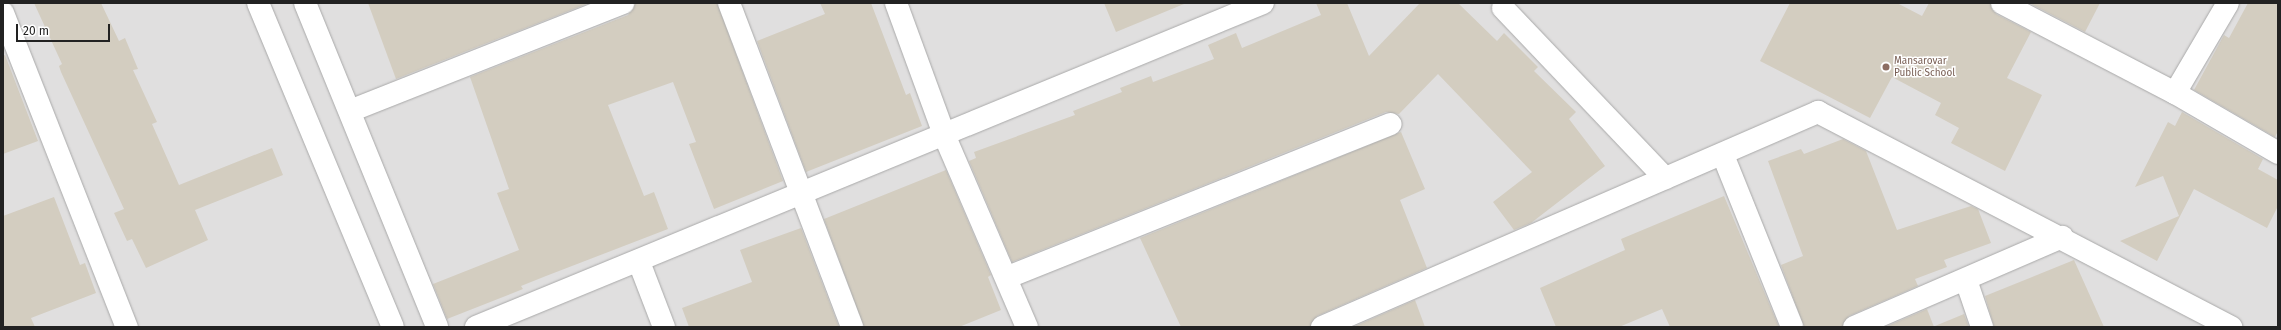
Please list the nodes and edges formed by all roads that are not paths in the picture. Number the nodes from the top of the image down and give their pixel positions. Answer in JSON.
{"nodes":[{"id":1,"x":258,"y":3,"type":"edge"},
{"id":2,"x":305,"y":3,"type":"edge"},
{"id":3,"x":623,"y":3,"type":"edge"},
{"id":4,"x":729,"y":3,"type":"edge"},
{"id":5,"x":896,"y":3,"type":"edge"},
{"id":6,"x":1263,"y":3,"type":"edge"},
{"id":7,"x":2002,"y":3,"type":"edge"},
{"id":8,"x":2228,"y":3,"type":"edge"},
{"id":9,"x":1503,"y":8,"type":"dead end"},
{"id":10,"x":3,"y":13,"type":"edge"},
{"id":11,"x":2174,"y":93,"type":"junction"},
{"id":12,"x":350,"y":111,"type":"junction"},
{"id":13,"x":1391,"y":124,"type":"dead end"},
{"id":14,"x":945,"y":137,"type":"junction"},
{"id":15,"x":2278,"y":153,"type":"edge"},
{"id":16,"x":1723,"y":155,"type":"junction"},
{"id":17,"x":1665,"y":178,"type":"junction"},
{"id":18,"x":804,"y":193,"type":"junction"},
{"id":19,"x":2062,"y":237,"type":"junction"},
{"id":20,"x":639,"y":262,"type":"junction"},
{"id":21,"x":1008,"y":277,"type":"junction"},
{"id":22,"x":1966,"y":280,"type":"junction"},
{"id":23,"x":127,"y":327,"type":"edge"},
{"id":24,"x":393,"y":327,"type":"edge"},
{"id":25,"x":437,"y":327,"type":"edge"},
{"id":26,"x":476,"y":327,"type":"edge"},
{"id":27,"x":664,"y":327,"type":"edge"},
{"id":28,"x":852,"y":327,"type":"edge"},
{"id":29,"x":1027,"y":327,"type":"edge"},
{"id":30,"x":1322,"y":327,"type":"edge"},
{"id":31,"x":1792,"y":327,"type":"edge"},
{"id":32,"x":1854,"y":327,"type":"edge"},
{"id":33,"x":1982,"y":327,"type":"edge"},
{"id":34,"x":2231,"y":327,"type":"edge"}],
"edges":[{"from":1,"to":24,"type":"street"},
{"from":2,"to":12,"type":"street"},
{"from":3,"to":12,"type":"street"},
{"from":4,"to":18,"type":"street"},
{"from":5,"to":14,"type":"street"},
{"from":6,"to":14,"type":"street"},
{"from":7,"to":11,"type":"street"},
{"from":8,"to":11,"type":"street"},
{"from":9,"to":17,"type":"street"},
{"from":10,"to":23,"type":"street"},
{"from":11,"to":15,"type":"street"},
{"from":12,"to":25,"type":"street"},
{"from":13,"to":21,"type":"street"},
{"from":14,"to":18,"type":"street"},
{"from":14,"to":21,"type":"street"},
{"from":16,"to":17,"type":"street"},
{"from":16,"to":19,"type":"street"},
{"from":16,"to":31,"type":"street"},
{"from":17,"to":30,"type":"street"},
{"from":18,"to":20,"type":"street"},
{"from":18,"to":28,"type":"street"},
{"from":19,"to":22,"type":"street"},
{"from":19,"to":34,"type":"street"},
{"from":20,"to":26,"type":"street"},
{"from":20,"to":27,"type":"street"},
{"from":21,"to":29,"type":"street"},
{"from":22,"to":32,"type":"street"},
{"from":22,"to":33,"type":"street"}]}
